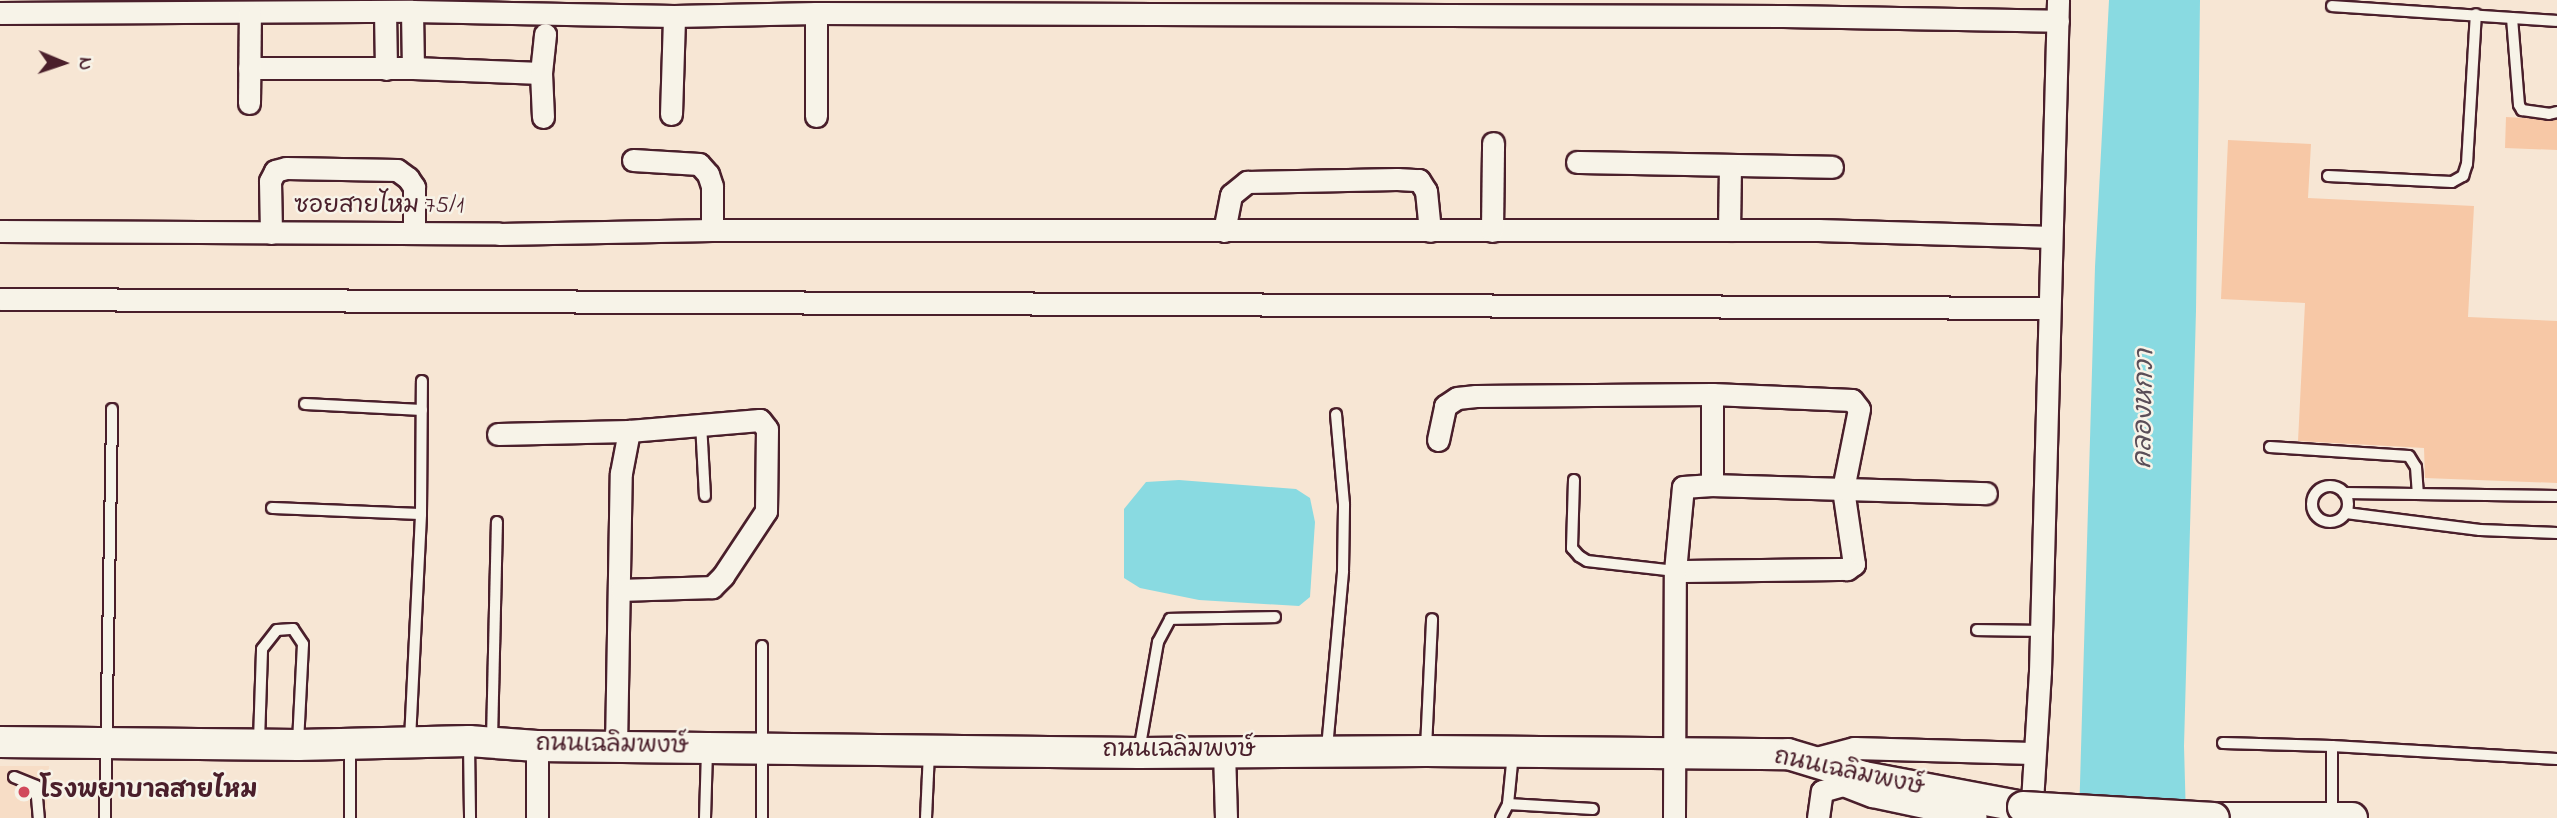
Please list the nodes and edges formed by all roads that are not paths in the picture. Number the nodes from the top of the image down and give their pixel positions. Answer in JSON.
{"nodes":[{"id":1,"x":2332,"y":6,"type":"dead end"},
{"id":2,"x":1291,"y":7,"type":"edge"},
{"id":3,"x":1502,"y":8,"type":"edge"},
{"id":4,"x":2058,"y":10,"type":"edge"},
{"id":5,"x":385,"y":11,"type":"junction"},
{"id":6,"x":412,"y":11,"type":"junction"},
{"id":7,"x":250,"y":12,"type":"junction"},
{"id":8,"x":0,"y":13,"type":"edge"},
{"id":9,"x":816,"y":13,"type":"junction"},
{"id":10,"x":2476,"y":14,"type":"junction"},
{"id":11,"x":674,"y":16,"type":"junction"},
{"id":12,"x":2512,"y":18,"type":"junction"},
{"id":13,"x":2557,"y":21,"type":"edge"},
{"id":14,"x":545,"y":34,"type":"dead end"},
{"id":15,"x":249,"y":68,"type":"junction"},
{"id":16,"x":413,"y":68,"type":"junction"},
{"id":17,"x":386,"y":69,"type":"junction"},
{"id":18,"x":541,"y":73,"type":"junction"},
{"id":19,"x":249,"y":103,"type":"dead end"},
{"id":20,"x":2557,"y":112,"type":"edge"},
{"id":21,"x":671,"y":114,"type":"dead end"},
{"id":22,"x":816,"y":116,"type":"dead end"},
{"id":23,"x":542,"y":117,"type":"dead end"},
{"id":24,"x":1493,"y":143,"type":"dead end"},
{"id":25,"x":633,"y":160,"type":"dead end"},
{"id":26,"x":1577,"y":162,"type":"dead end"},
{"id":27,"x":1730,"y":167,"type":"junction"},
{"id":28,"x":1832,"y":167,"type":"dead end"},
{"id":29,"x":2328,"y":176,"type":"dead end"},
{"id":30,"x":712,"y":230,"type":"junction"},
{"id":31,"x":1729,"y":230,"type":"junction"},
{"id":32,"x":0,"y":231,"type":"edge"},
{"id":33,"x":1224,"y":231,"type":"junction"},
{"id":34,"x":1430,"y":231,"type":"junction"},
{"id":35,"x":1492,"y":231,"type":"junction"},
{"id":36,"x":271,"y":233,"type":"junction"},
{"id":37,"x":414,"y":233,"type":"junction"},
{"id":38,"x":2051,"y":237,"type":"junction"},
{"id":39,"x":0,"y":299,"type":"edge"},
{"id":40,"x":2049,"y":308,"type":"junction"},
{"id":41,"x":422,"y":381,"type":"dead end"},
{"id":42,"x":1712,"y":394,"type":"junction"},
{"id":43,"x":305,"y":404,"type":"dead end"},
{"id":44,"x":112,"y":409,"type":"dead end"},
{"id":45,"x":422,"y":410,"type":"junction"},
{"id":46,"x":1336,"y":414,"type":"dead end"},
{"id":47,"x":701,"y":424,"type":"junction"},
{"id":48,"x":629,"y":430,"type":"junction"},
{"id":49,"x":498,"y":434,"type":"dead end"},
{"id":50,"x":1438,"y":440,"type":"dead end"},
{"id":51,"x":2270,"y":447,"type":"dead end"},
{"id":52,"x":1574,"y":480,"type":"dead end"},
{"id":53,"x":1712,"y":485,"type":"junction"},
{"id":54,"x":1843,"y":489,"type":"junction"},
{"id":55,"x":1986,"y":493,"type":"dead end"},
{"id":56,"x":2344,"y":493,"type":"junction"},
{"id":57,"x":2418,"y":494,"type":"junction"},
{"id":58,"x":705,"y":496,"type":"dead end"},
{"id":59,"x":2557,"y":496,"type":"edge"},
{"id":60,"x":272,"y":508,"type":"dead end"},
{"id":61,"x":2346,"y":513,"type":"junction"},
{"id":62,"x":421,"y":514,"type":"junction"},
{"id":63,"x":497,"y":523,"type":"dead end"},
{"id":64,"x":2557,"y":533,"type":"edge"},
{"id":65,"x":1675,"y":571,"type":"junction"},
{"id":66,"x":621,"y":590,"type":"junction"},
{"id":67,"x":1275,"y":617,"type":"dead end"},
{"id":68,"x":1432,"y":619,"type":"dead end"},
{"id":69,"x":1977,"y":630,"type":"dead end"},
{"id":70,"x":2040,"y":631,"type":"junction"},
{"id":71,"x":762,"y":646,"type":"dead end"},
{"id":72,"x":0,"y":742,"type":"edge"},
{"id":73,"x":107,"y":743,"type":"junction"},
{"id":74,"x":410,"y":743,"type":"junction"},
{"id":75,"x":481,"y":743,"type":"junction"},
{"id":76,"x":2223,"y":743,"type":"dead end"},
{"id":77,"x":259,"y":744,"type":"junction"},
{"id":78,"x":350,"y":744,"type":"junction"},
{"id":79,"x":298,"y":745,"type":"junction"},
{"id":80,"x":537,"y":746,"type":"junction"},
{"id":81,"x":2332,"y":746,"type":"junction"},
{"id":82,"x":615,"y":747,"type":"junction"},
{"id":83,"x":706,"y":747,"type":"junction"},
{"id":84,"x":761,"y":747,"type":"junction"},
{"id":85,"x":929,"y":750,"type":"junction"},
{"id":86,"x":1224,"y":751,"type":"junction"},
{"id":87,"x":1327,"y":751,"type":"junction"},
{"id":88,"x":1426,"y":751,"type":"junction"},
{"id":89,"x":1139,"y":753,"type":"junction"},
{"id":90,"x":1513,"y":753,"type":"junction"},
{"id":91,"x":1672,"y":753,"type":"junction"},
{"id":92,"x":2032,"y":753,"type":"junction"},
{"id":93,"x":1799,"y":757,"type":"junction"},
{"id":94,"x":2557,"y":759,"type":"edge"},
{"id":95,"x":14,"y":778,"type":"dead end"},
{"id":96,"x":1843,"y":785,"type":"junction"},
{"id":97,"x":1508,"y":804,"type":"junction"},
{"id":98,"x":1593,"y":809,"type":"dead end"},
{"id":99,"x":2027,"y":812,"type":"edge"},
{"id":100,"x":39,"y":818,"type":"edge"},
{"id":101,"x":105,"y":818,"type":"edge"},
{"id":102,"x":350,"y":818,"type":"edge"},
{"id":103,"x":470,"y":818,"type":"edge"},
{"id":104,"x":537,"y":818,"type":"edge"},
{"id":105,"x":705,"y":818,"type":"edge"},
{"id":106,"x":762,"y":818,"type":"edge"},
{"id":107,"x":926,"y":818,"type":"edge"},
{"id":108,"x":1226,"y":818,"type":"edge"},
{"id":109,"x":1501,"y":818,"type":"edge"},
{"id":110,"x":1674,"y":818,"type":"edge"},
{"id":111,"x":1818,"y":818,"type":"edge"},
{"id":112,"x":1976,"y":818,"type":"edge"},
{"id":113,"x":2214,"y":818,"type":"edge"},
{"id":114,"x":2338,"y":818,"type":"edge"}],
"edges":[{"from":1,"to":10,"type":"lane"},
{"from":2,"to":3,"type":"street"},
{"from":2,"to":9,"type":"street"},
{"from":3,"to":4,"type":"street"},
{"from":4,"to":38,"type":"street"},
{"from":5,"to":6,"type":"street"},
{"from":5,"to":7,"type":"street"},
{"from":5,"to":17,"type":"street"},
{"from":6,"to":11,"type":"street"},
{"from":6,"to":16,"type":"street"},
{"from":7,"to":8,"type":"street"},
{"from":7,"to":15,"type":"street"},
{"from":9,"to":11,"type":"street"},
{"from":9,"to":22,"type":"street"},
{"from":10,"to":12,"type":"lane"},
{"from":10,"to":29,"type":"lane"},
{"from":11,"to":21,"type":"street"},
{"from":12,"to":13,"type":"lane"},
{"from":12,"to":20,"type":"lane"},
{"from":14,"to":18,"type":"street"},
{"from":15,"to":17,"type":"street"},
{"from":15,"to":19,"type":"street"},
{"from":16,"to":17,"type":"street"},
{"from":16,"to":18,"type":"street"},
{"from":18,"to":23,"type":"street"},
{"from":24,"to":35,"type":"street"},
{"from":25,"to":30,"type":"street"},
{"from":26,"to":27,"type":"street"},
{"from":27,"to":28,"type":"street"},
{"from":27,"to":31,"type":"street"},
{"from":30,"to":33,"type":"street","name":"ซอยสายไหม 75/1"},
{"from":30,"to":37,"type":"street","name":"ซอยสายไหม 75/1"},
{"from":31,"to":35,"type":"street","name":"ซอยสายไหม 75/1"},
{"from":31,"to":38,"type":"street","name":"ซอยสายไหม 75/1"},
{"from":32,"to":36,"type":"street","name":"ซอยสายไหม 75/1"},
{"from":33,"to":34,"type":"street","name":"ซอยสายไหม 75/1"},
{"from":33,"to":34,"type":"street"},
{"from":34,"to":35,"type":"street","name":"ซอยสายไหม 75/1"},
{"from":36,"to":37,"type":"street","name":"ซอยสายไหม 75/1"},
{"from":36,"to":37,"type":"street"},
{"from":38,"to":40,"type":"street"},
{"from":39,"to":40,"type":"street"},
{"from":40,"to":70,"type":"street"},
{"from":41,"to":45,"type":"lane"},
{"from":42,"to":50,"type":"street"},
{"from":42,"to":53,"type":"street"},
{"from":42,"to":54,"type":"street"},
{"from":43,"to":45,"type":"lane"},
{"from":44,"to":73,"type":"lane"},
{"from":45,"to":62,"type":"lane"},
{"from":46,"to":87,"type":"lane"},
{"from":47,"to":48,"type":"street"},
{"from":47,"to":58,"type":"lane"},
{"from":47,"to":66,"type":"street"},
{"from":48,"to":49,"type":"street"},
{"from":48,"to":66,"type":"street"},
{"from":51,"to":57,"type":"lane"},
{"from":52,"to":65,"type":"lane"},
{"from":53,"to":54,"type":"street"},
{"from":53,"to":65,"type":"street"},
{"from":54,"to":55,"type":"street"},
{"from":54,"to":65,"type":"street"},
{"from":56,"to":57,"type":"lane"},
{"from":56,"to":61,"type":"lane"},
{"from":56,"to":61,"type":"lane"},
{"from":57,"to":59,"type":"lane"},
{"from":60,"to":62,"type":"lane"},
{"from":61,"to":64,"type":"lane"},
{"from":62,"to":74,"type":"lane"},
{"from":63,"to":75,"type":"lane"},
{"from":65,"to":91,"type":"street"},
{"from":66,"to":82,"type":"street"},
{"from":67,"to":89,"type":"lane"},
{"from":68,"to":88,"type":"lane"},
{"from":69,"to":70,"type":"lane"},
{"from":70,"to":92,"type":"street"},
{"from":71,"to":84,"type":"lane"},
{"from":72,"to":73,"type":"main road","name":"ถนนเฉลิมพงษ์"},
{"from":73,"to":77,"type":"main road","name":"ถนนเฉลิมพงษ์"},
{"from":73,"to":101,"type":"lane"},
{"from":74,"to":75,"type":"main road","name":"ถนนเฉลิมพงษ์"},
{"from":74,"to":78,"type":"main road","name":"ถนนเฉลิมพงษ์"},
{"from":75,"to":80,"type":"main road","name":"ถนนเฉลิมพงษ์"},
{"from":75,"to":103,"type":"lane"},
{"from":76,"to":81,"type":"lane"},
{"from":77,"to":79,"type":"main road","name":"ถนนเฉลิมพงษ์"},
{"from":77,"to":79,"type":"lane"},
{"from":78,"to":79,"type":"main road","name":"ถนนเฉลิมพงษ์"},
{"from":78,"to":102,"type":"lane"},
{"from":80,"to":82,"type":"main road","name":"ถนนเฉลิมพงษ์"},
{"from":80,"to":104,"type":"street"},
{"from":81,"to":94,"type":"lane"},
{"from":81,"to":114,"type":"lane"},
{"from":82,"to":83,"type":"main road","name":"ถนนเฉลิมพงษ์"},
{"from":83,"to":84,"type":"main road","name":"ถนนเฉลิมพงษ์"},
{"from":83,"to":105,"type":"lane"},
{"from":84,"to":85,"type":"main road","name":"ถนนเฉลิมพงษ์"},
{"from":84,"to":106,"type":"lane"},
{"from":85,"to":89,"type":"main road","name":"ถนนเฉลิมพงษ์"},
{"from":85,"to":107,"type":"lane"},
{"from":86,"to":87,"type":"main road","name":"ถนนเฉลิมพงษ์"},
{"from":86,"to":89,"type":"main road","name":"ถนนเฉลิมพงษ์"},
{"from":86,"to":108,"type":"street"},
{"from":87,"to":88,"type":"main road","name":"ถนนเฉลิมพงษ์"},
{"from":88,"to":90,"type":"main road","name":"ถนนเฉลิมพงษ์"},
{"from":90,"to":91,"type":"main road","name":"ถนนเฉลิมพงษ์"},
{"from":90,"to":97,"type":"lane"},
{"from":91,"to":93,"type":"main road","name":"ถนนเฉลิมพงษ์"},
{"from":91,"to":110,"type":"street"},
{"from":92,"to":93,"type":"street"},
{"from":92,"to":99,"type":"street"},
{"from":93,"to":96,"type":"street"},
{"from":93,"to":99,"type":"main road","name":"ถนนเฉลิมพงษ์"},
{"from":95,"to":100,"type":"lane"},
{"from":96,"to":111,"type":"street"},
{"from":96,"to":112,"type":"street"},
{"from":97,"to":98,"type":"lane"},
{"from":97,"to":109,"type":"lane"},
{"from":99,"to":113,"type":"main road","name":"ถนนเฉลิมพงษ์","bridge":true},
{"from":113,"to":114,"type":"main road","name":"ถนนเฉลิมพงษ์"}]}
